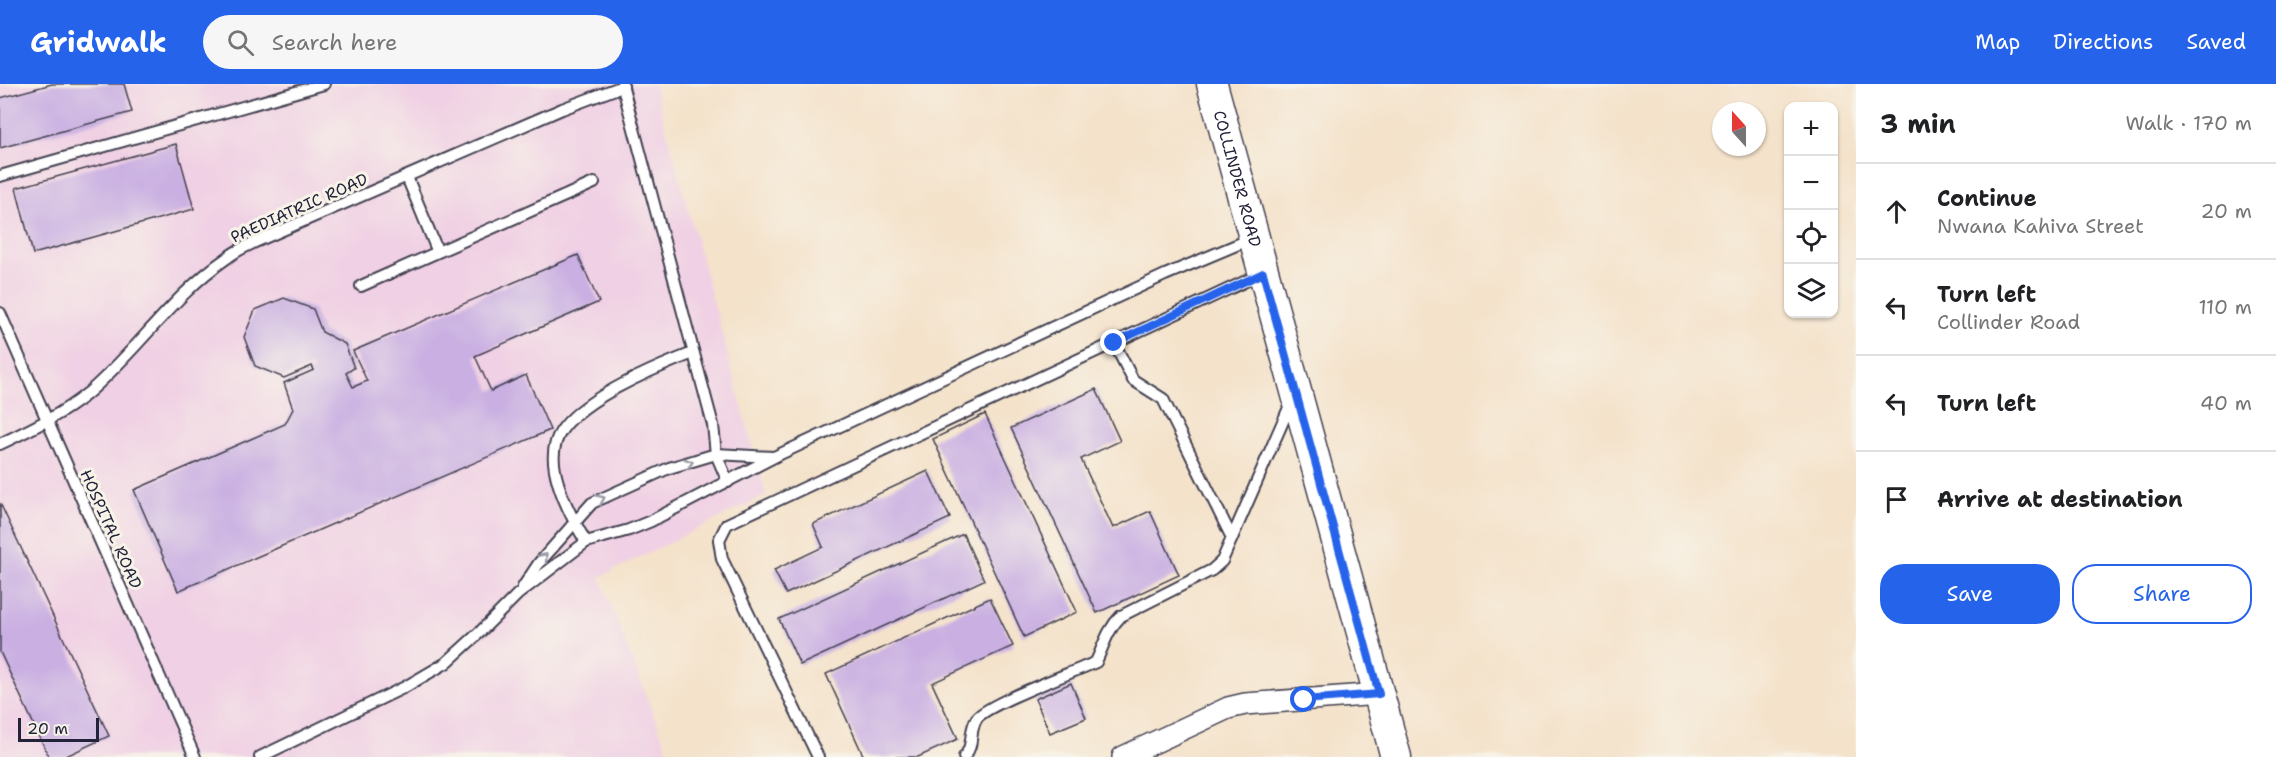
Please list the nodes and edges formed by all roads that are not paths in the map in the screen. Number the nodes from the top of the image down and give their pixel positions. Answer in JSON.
{"nodes":[{"id":1,"x":324,"y":84,"type":"edge"},
{"id":2,"x":1212,"y":84,"type":"edge"},
{"id":3,"x":622,"y":85,"type":"edge"},
{"id":4,"x":0,"y":176,"type":"edge"},
{"id":5,"x":407,"y":177,"type":"junction"},
{"id":6,"x":594,"y":183,"type":"dead end"},
{"id":7,"x":1254,"y":237,"type":"junction"},
{"id":8,"x":437,"y":250,"type":"junction"},
{"id":9,"x":1263,"y":273,"type":"junction"},
{"id":10,"x":361,"y":286,"type":"dead end"},
{"id":11,"x":0,"y":313,"type":"edge"},
{"id":12,"x":8,"y":331,"type":"junction"},
{"id":13,"x":0,"y":340,"type":"edge"},
{"id":14,"x":1114,"y":343,"type":"junction"},
{"id":15,"x":693,"y":353,"type":"junction"},
{"id":16,"x":1296,"y":393,"type":"junction"},
{"id":17,"x":48,"y":422,"type":"junction"},
{"id":18,"x":0,"y":444,"type":"edge"},
{"id":19,"x":716,"y":454,"type":"junction"},
{"id":20,"x":776,"y":456,"type":"junction"},
{"id":21,"x":728,"y":482,"type":"junction"},
{"id":22,"x":575,"y":524,"type":"junction"},
{"id":23,"x":1232,"y":538,"type":"junction"},
{"id":24,"x":586,"y":542,"type":"junction"},
{"id":25,"x":518,"y":594,"type":"junction"},
{"id":26,"x":1379,"y":694,"type":"junction"},
{"id":27,"x":195,"y":757,"type":"edge"},
{"id":28,"x":260,"y":757,"type":"edge"},
{"id":29,"x":818,"y":757,"type":"edge"},
{"id":30,"x":964,"y":757,"type":"edge"},
{"id":31,"x":1123,"y":757,"type":"edge"},
{"id":32,"x":1396,"y":757,"type":"edge"}],
"edges":[{"from":1,"to":4,"type":"lane"},
{"from":2,"to":7,"type":"street","name":"COLLINDER ROAD"},
{"from":3,"to":5,"type":"lane","name":"PAEDIATRIC ROAD"},
{"from":3,"to":15,"type":"lane"},
{"from":5,"to":8,"type":"lane"},
{"from":5,"to":17,"type":"lane","name":"PAEDIATRIC ROAD"},
{"from":6,"to":8,"type":"lane"},
{"from":7,"to":9,"type":"street","name":"COLLINDER ROAD"},
{"from":7,"to":20,"type":"lane"},
{"from":8,"to":10,"type":"lane"},
{"from":9,"to":14,"type":"lane"},
{"from":9,"to":16,"type":"street","name":"COLLINDER ROAD"},
{"from":11,"to":12,"type":"lane","name":"HOSPITAL ROAD"},
{"from":12,"to":13,"type":"lane"},
{"from":12,"to":17,"type":"lane","name":"HOSPITAL ROAD"},
{"from":14,"to":23,"type":"lane"},
{"from":14,"to":29,"type":"lane"},
{"from":15,"to":19,"type":"lane"},
{"from":15,"to":22,"type":"lane"},
{"from":16,"to":23,"type":"lane"},
{"from":16,"to":26,"type":"street","name":"COLLINDER ROAD"},
{"from":17,"to":18,"type":"lane","name":"PAEDIATRIC ROAD"},
{"from":17,"to":27,"type":"lane","name":"HOSPITAL ROAD"},
{"from":19,"to":20,"type":"lane"},
{"from":19,"to":21,"type":"lane"},
{"from":22,"to":19,"type":"lane","one_way":true},
{"from":20,"to":21,"type":"lane"},
{"from":21,"to":24,"type":"lane"},
{"from":22,"to":24,"type":"lane"},
{"from":25,"to":22,"type":"lane","one_way":true},
{"from":23,"to":30,"type":"lane"},
{"from":24,"to":25,"type":"lane"},
{"from":25,"to":28,"type":"lane"},
{"from":26,"to":31,"type":"street"},
{"from":26,"to":32,"type":"street","name":"COLLINDER ROAD"}]}
